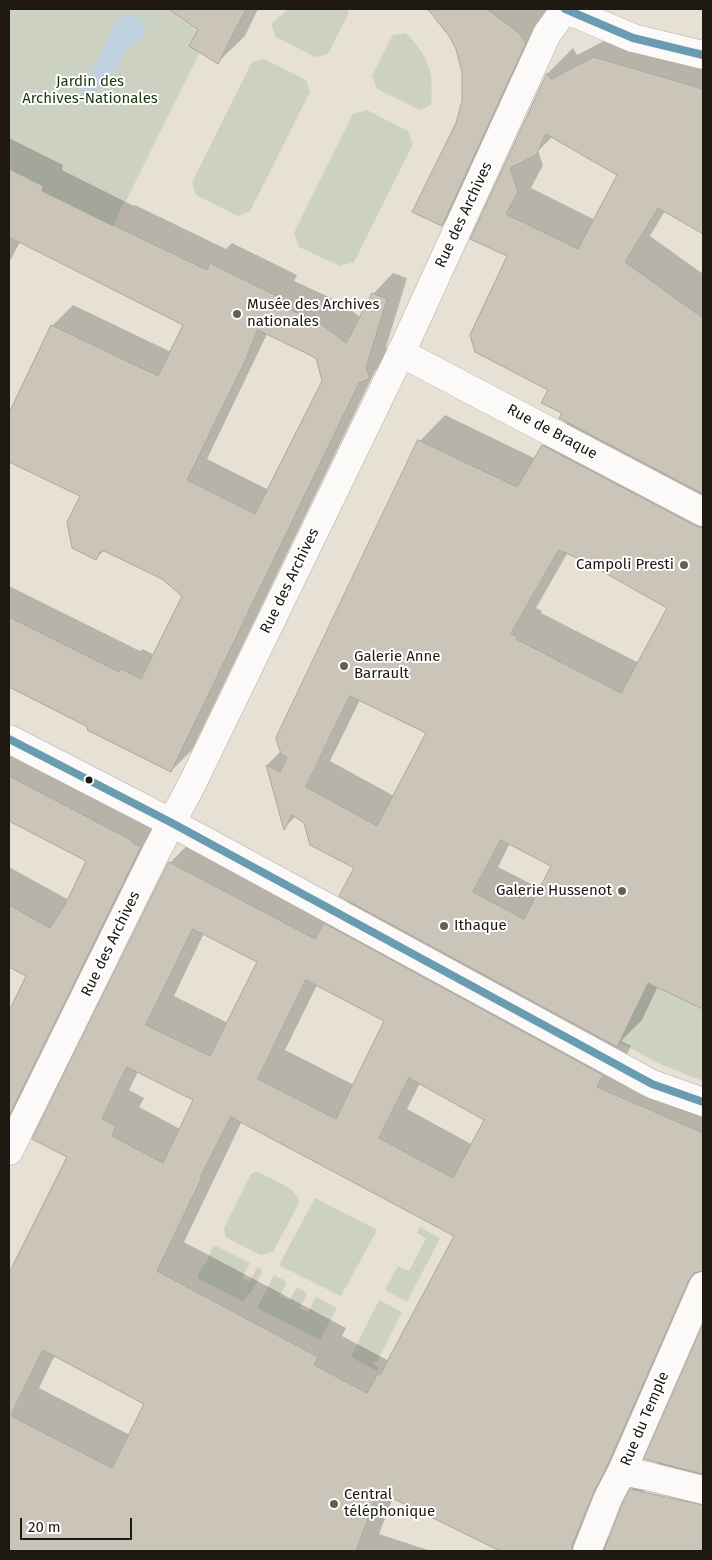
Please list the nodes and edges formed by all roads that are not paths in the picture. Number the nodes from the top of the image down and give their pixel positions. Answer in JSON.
{"nodes":[{"id":1,"x":565,"y":9,"type":"edge"},
{"id":2,"x":703,"y":55,"type":"edge"},
{"id":3,"x":402,"y":353,"type":"junction"},
{"id":4,"x":703,"y":512,"type":"edge"},
{"id":5,"x":9,"y":739,"type":"edge"},
{"id":6,"x":172,"y":823,"type":"junction"},
{"id":7,"x":703,"y":1102,"type":"edge"},
{"id":8,"x":9,"y":1151,"type":"edge"},
{"id":9,"x":703,"y":1286,"type":"edge"},
{"id":10,"x":622,"y":1472,"type":"junction"},
{"id":11,"x":703,"y":1490,"type":"edge"},
{"id":12,"x":587,"y":1551,"type":"edge"}],
"edges":[{"from":1,"to":2,"type":"street"},
{"from":1,"to":3,"type":"street","name":"Rue des Archives"},
{"from":3,"to":4,"type":"street","name":"Rue de Braque"},
{"from":3,"to":6,"type":"street","name":"Rue des Archives"},
{"from":5,"to":6,"type":"street"},
{"from":6,"to":7,"type":"street"},
{"from":6,"to":8,"type":"street","name":"Rue des Archives"},
{"from":9,"to":10,"type":"street","name":"Rue du Temple"},
{"from":10,"to":11,"type":"street"},
{"from":10,"to":12,"type":"street","name":"Rue du Temple"}]}
